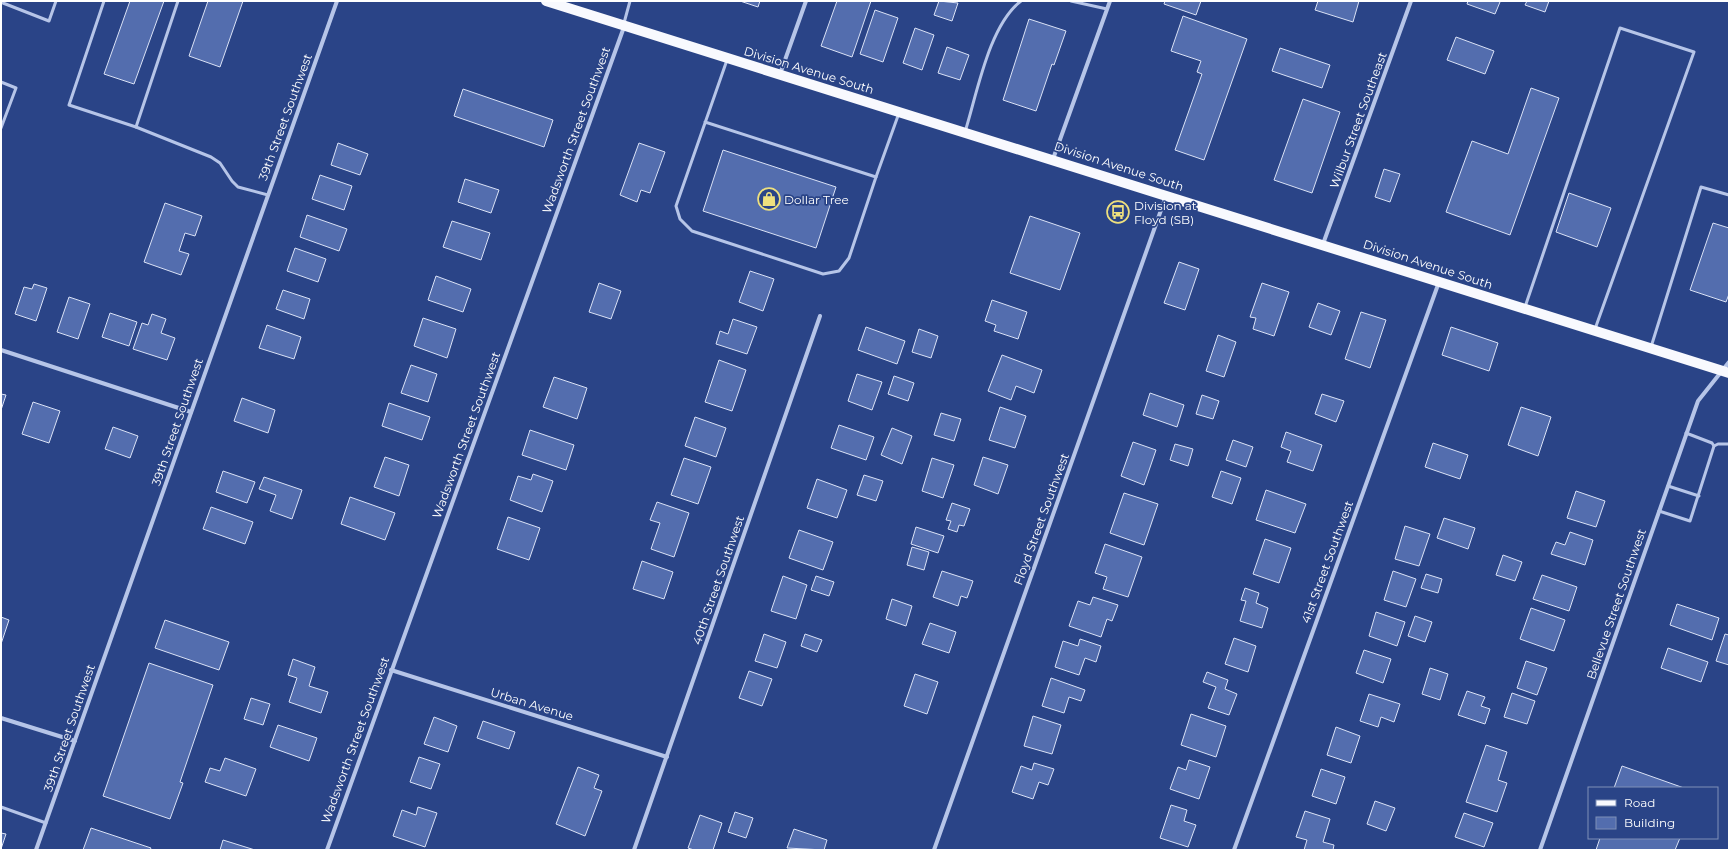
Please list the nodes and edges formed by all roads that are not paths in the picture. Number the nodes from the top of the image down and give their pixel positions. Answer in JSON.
{"nodes":[{"id":1,"x":2,"y":1,"type":"edge"},
{"id":2,"x":56,"y":1,"type":"edge"},
{"id":3,"x":104,"y":1,"type":"edge"},
{"id":4,"x":178,"y":1,"type":"edge"},
{"id":5,"x":337,"y":1,"type":"edge"},
{"id":6,"x":546,"y":1,"type":"edge"},
{"id":7,"x":630,"y":1,"type":"edge"},
{"id":8,"x":806,"y":1,"type":"edge"},
{"id":9,"x":1020,"y":1,"type":"edge"},
{"id":10,"x":1072,"y":1,"type":"edge"},
{"id":11,"x":1110,"y":1,"type":"edge"},
{"id":12,"x":1411,"y":1,"type":"edge"},
{"id":13,"x":1107,"y":9,"type":"junction"},
{"id":14,"x":624,"y":27,"type":"junction"},
{"id":15,"x":727,"y":58,"type":"junction"},
{"id":16,"x":780,"y":74,"type":"junction"},
{"id":17,"x":1,"y":82,"type":"edge"},
{"id":18,"x":899,"y":111,"type":"junction"},
{"id":19,"x":705,"y":122,"type":"junction"},
{"id":20,"x":136,"y":127,"type":"junction"},
{"id":21,"x":1,"y":128,"type":"edge"},
{"id":22,"x":965,"y":132,"type":"junction"},
{"id":23,"x":1053,"y":159,"type":"junction"},
{"id":24,"x":876,"y":177,"type":"junction"},
{"id":25,"x":268,"y":195,"type":"junction"},
{"id":26,"x":1166,"y":195,"type":"junction"},
{"id":27,"x":1729,"y":195,"type":"edge"},
{"id":28,"x":1323,"y":245,"type":"junction"},
{"id":29,"x":1439,"y":281,"type":"junction"},
{"id":30,"x":1525,"y":309,"type":"junction"},
{"id":31,"x":820,"y":316,"type":"dead end"},
{"id":32,"x":1594,"y":331,"type":"junction"},
{"id":33,"x":1650,"y":349,"type":"junction"},
{"id":34,"x":1,"y":350,"type":"edge"},
{"id":35,"x":1727,"y":369,"type":"edge"},
{"id":36,"x":191,"y":412,"type":"junction"},
{"id":37,"x":1686,"y":433,"type":"junction"},
{"id":38,"x":1729,"y":444,"type":"edge"},
{"id":39,"x":1714,"y":446,"type":"junction"},
{"id":40,"x":1668,"y":486,"type":"junction"},
{"id":41,"x":1699,"y":496,"type":"junction"},
{"id":42,"x":1659,"y":511,"type":"junction"},
{"id":43,"x":391,"y":670,"type":"junction"},
{"id":44,"x":1,"y":718,"type":"edge"},
{"id":45,"x":74,"y":741,"type":"junction"},
{"id":46,"x":667,"y":757,"type":"junction"},
{"id":47,"x":1,"y":807,"type":"edge"},
{"id":48,"x":46,"y":823,"type":"junction"},
{"id":49,"x":36,"y":850,"type":"edge"},
{"id":50,"x":327,"y":850,"type":"edge"},
{"id":51,"x":634,"y":850,"type":"edge"},
{"id":52,"x":934,"y":850,"type":"edge"},
{"id":53,"x":1234,"y":850,"type":"edge"},
{"id":54,"x":1540,"y":850,"type":"edge"}],
"edges":[{"from":1,"to":2,"type":"lane"},
{"from":3,"to":20,"type":"lane"},
{"from":4,"to":20,"type":"lane"},
{"from":5,"to":25,"type":"street","name":"39th Street Southwest"},
{"from":6,"to":14,"type":"main road","name":"Division Avenue South"},
{"from":7,"to":14,"type":"lane"},
{"from":8,"to":16,"type":"street"},
{"from":9,"to":22,"type":"lane"},
{"from":10,"to":13,"type":"lane"},
{"from":11,"to":13,"type":"street"},
{"from":12,"to":28,"type":"street","name":"Wilbur Street Southeast"},
{"from":13,"to":23,"type":"street"},
{"from":14,"to":15,"type":"main road","name":"Division Avenue South"},
{"from":14,"to":43,"type":"street","name":"Wadsworth Street Southwest"},
{"from":15,"to":16,"type":"main road","name":"Division Avenue South"},
{"from":15,"to":19,"type":"lane"},
{"from":16,"to":18,"type":"main road","name":"Division Avenue South"},
{"from":17,"to":21,"type":"lane"},
{"from":18,"to":22,"type":"main road","name":"Division Avenue South"},
{"from":18,"to":24,"type":"lane"},
{"from":19,"to":24,"type":"lane"},
{"from":19,"to":24,"type":"lane"},
{"from":20,"to":25,"type":"lane"},
{"from":22,"to":23,"type":"main road","name":"Division Avenue South"},
{"from":23,"to":26,"type":"main road","name":"Division Avenue South"},
{"from":25,"to":36,"type":"street","name":"39th Street Southwest"},
{"from":26,"to":28,"type":"main road","name":"Division Avenue South"},
{"from":26,"to":52,"type":"street","name":"Floyd Street Southwest"},
{"from":27,"to":33,"type":"lane"},
{"from":28,"to":29,"type":"main road","name":"Division Avenue South"},
{"from":29,"to":30,"type":"main road","name":"Division Avenue South"},
{"from":29,"to":53,"type":"street","name":"41st Street Southwest"},
{"from":30,"to":32,"type":"main road","name":"Division Avenue South"},
{"from":30,"to":32,"type":"lane"},
{"from":31,"to":46,"type":"street","name":"40th Street Southwest"},
{"from":32,"to":33,"type":"main road","name":"Division Avenue South"},
{"from":33,"to":35,"type":"main road","name":"Division Avenue South"},
{"from":34,"to":36,"type":"street"},
{"from":35,"to":37,"type":"street","name":"Bellevue Street Southwest"},
{"from":36,"to":45,"type":"street","name":"39th Street Southwest"},
{"from":37,"to":39,"type":"lane"},
{"from":37,"to":40,"type":"street","name":"Bellevue Street Southwest"},
{"from":38,"to":39,"type":"lane"},
{"from":39,"to":41,"type":"lane"},
{"from":40,"to":41,"type":"lane"},
{"from":40,"to":42,"type":"street","name":"Bellevue Street Southwest"},
{"from":41,"to":42,"type":"lane"},
{"from":42,"to":54,"type":"street","name":"Bellevue Street Southwest"},
{"from":43,"to":46,"type":"street","name":"Urban Avenue"},
{"from":43,"to":50,"type":"street","name":"Wadsworth Street Southwest"},
{"from":44,"to":45,"type":"street"},
{"from":45,"to":48,"type":"street","name":"39th Street Southwest"},
{"from":46,"to":51,"type":"street","name":"40th Street Southwest"},
{"from":47,"to":48,"type":"lane"},
{"from":48,"to":49,"type":"street","name":"39th Street Southwest"}]}
